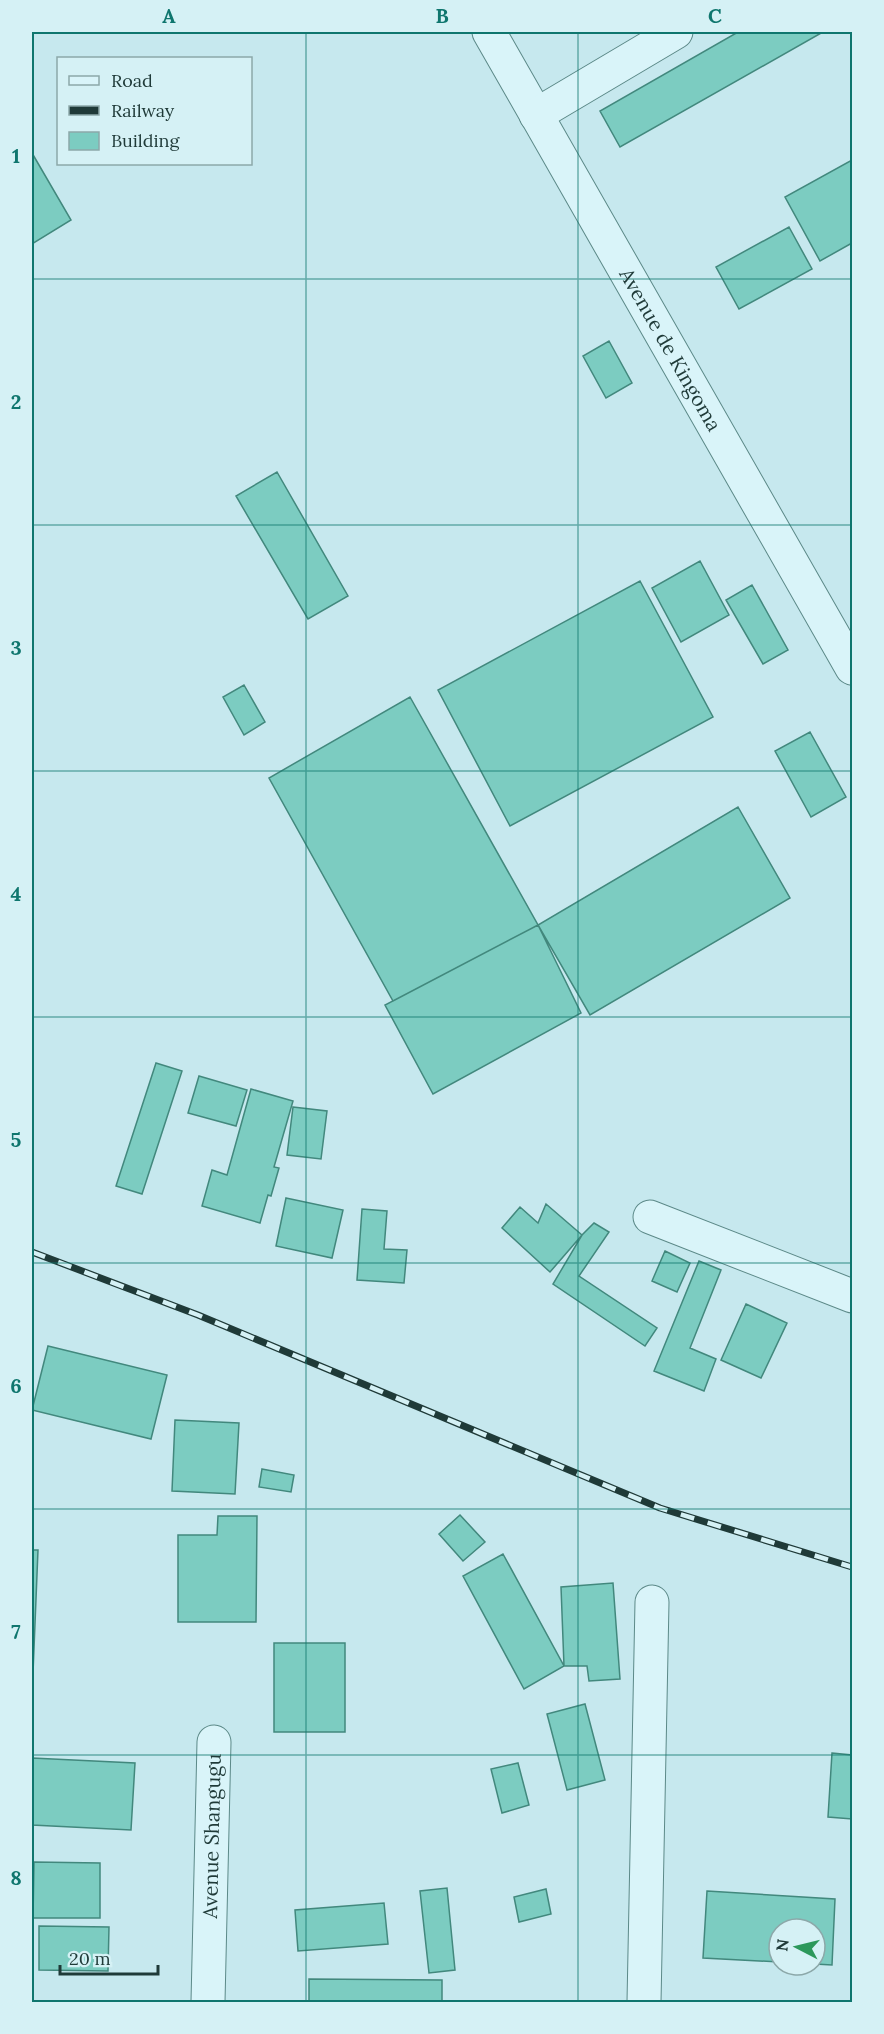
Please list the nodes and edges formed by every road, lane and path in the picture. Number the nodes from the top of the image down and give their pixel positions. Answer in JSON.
{"nodes":[{"id":1,"x":489,"y":32,"type":"edge"},
{"id":2,"x":676,"y":32,"type":"edge"},
{"id":3,"x":536,"y":115,"type":"junction"},
{"id":4,"x":852,"y":668,"type":"edge"},
{"id":5,"x":650,"y":1217,"type":"dead end"},
{"id":6,"x":852,"y":1296,"type":"edge"},
{"id":7,"x":652,"y":1602,"type":"dead end"},
{"id":8,"x":214,"y":1742,"type":"dead end"},
{"id":9,"x":208,"y":2002,"type":"edge"},
{"id":10,"x":644,"y":2002,"type":"edge"}],
"edges":[{"from":1,"to":3,"type":"street","name":"Avenue de Kingoma"},
{"from":2,"to":3,"type":"street"},
{"from":3,"to":4,"type":"street","name":"Avenue de Kingoma"},
{"from":5,"to":6,"type":"street"},
{"from":7,"to":10,"type":"street"},
{"from":8,"to":9,"type":"street","name":"Avenue Shangugu"}]}
